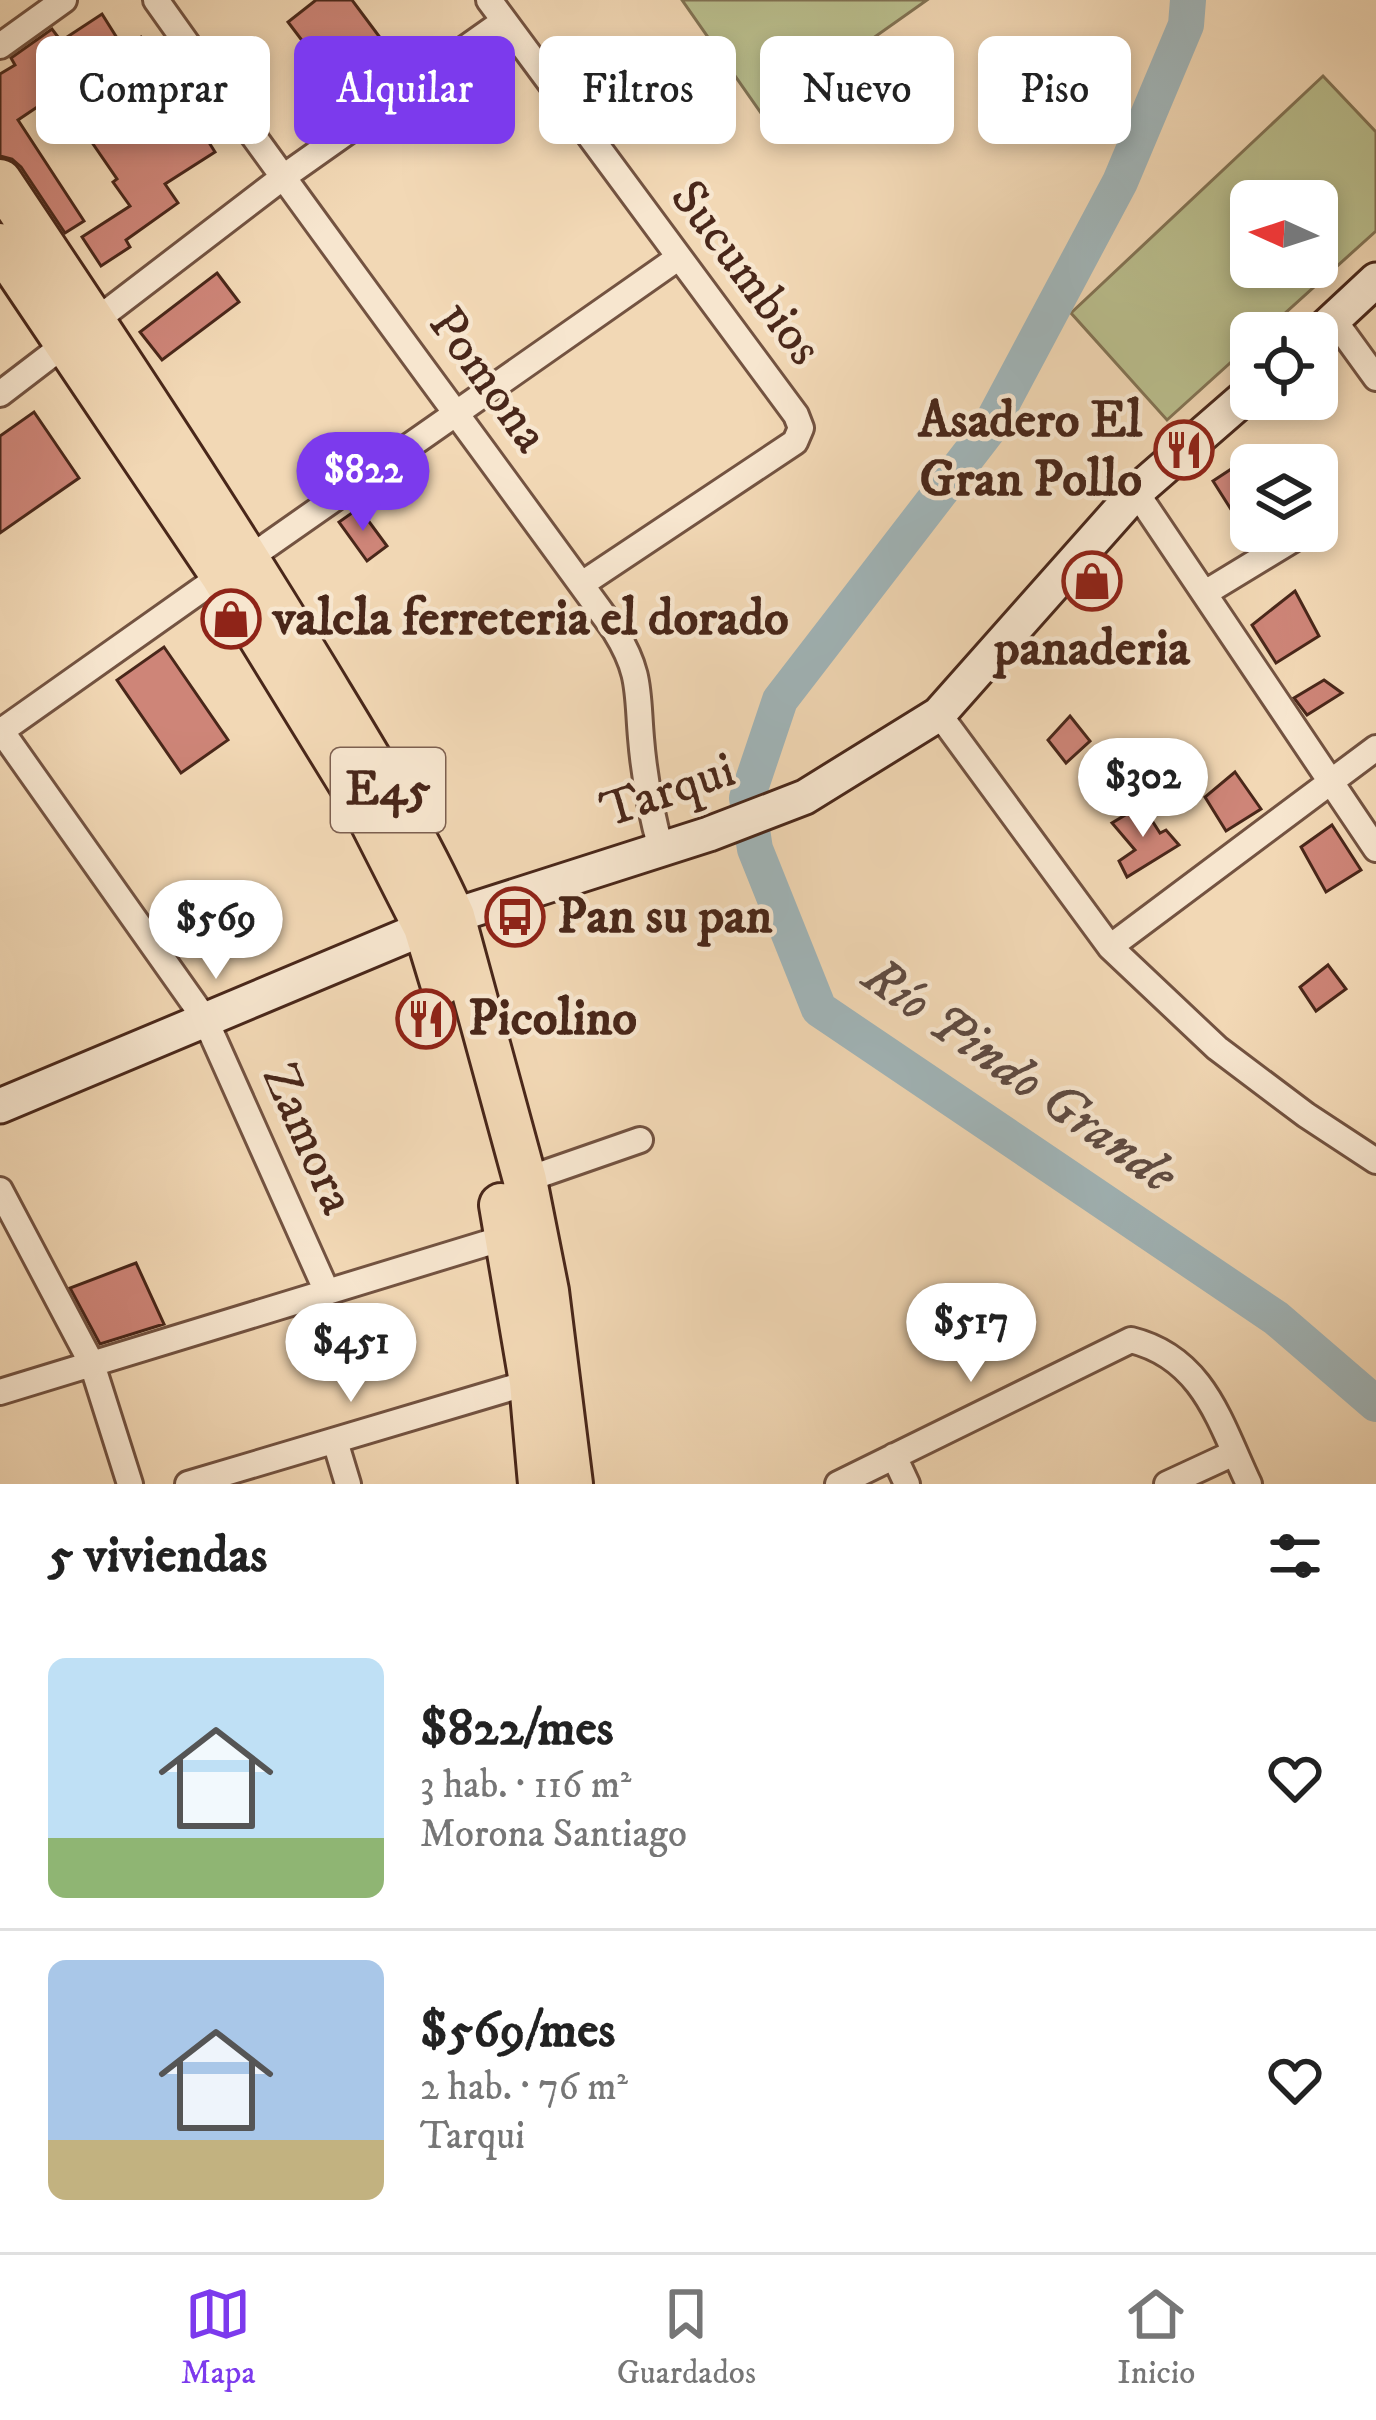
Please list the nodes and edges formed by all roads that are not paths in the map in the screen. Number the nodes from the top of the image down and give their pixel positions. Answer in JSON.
{"nodes":[{"id":1,"x":64,"y":0,"type":"edge"},
{"id":2,"x":156,"y":0,"type":"edge"},
{"id":3,"x":496,"y":10,"type":"edge"},
{"id":4,"x":0,"y":46,"type":"edge"},
{"id":5,"x":282,"y":178,"type":"junction"},
{"id":6,"x":0,"y":181,"type":"edge"},
{"id":7,"x":0,"y":244,"type":"edge"},
{"id":8,"x":678,"y":258,"type":"junction"},
{"id":9,"x":1376,"y":280,"type":"edge"},
{"id":10,"x":1338,"y":316,"type":"edge"},
{"id":11,"x":80,"y":333,"type":"junction"},
{"id":12,"x":1338,"y":341,"type":"edge"},
{"id":13,"x":1376,"y":378,"type":"edge"},
{"id":14,"x":0,"y":394,"type":"edge"},
{"id":15,"x":1230,"y":410,"type":"edge"},
{"id":16,"x":458,"y":413,"type":"junction"},
{"id":17,"x":1136,"y":492,"type":"junction"},
{"id":18,"x":1272,"y":552,"type":"edge"},
{"id":19,"x":235,"y":567,"type":"junction"},
{"id":20,"x":582,"y":584,"type":"junction"},
{"id":21,"x":1204,"y":593,"type":"junction"},
{"id":22,"x":939,"y":714,"type":"junction"},
{"id":23,"x":0,"y":731,"type":"edge"},
{"id":24,"x":1376,"y":748,"type":"edge"},
{"id":25,"x":1332,"y":781,"type":"junction"},
{"id":26,"x":661,"y":849,"type":"junction"},
{"id":27,"x":1376,"y":849,"type":"edge"},
{"id":28,"x":439,"y":921,"type":"junction"},
{"id":29,"x":1110,"y":947,"type":"junction"},
{"id":30,"x":205,"y":1019,"type":"junction"},
{"id":31,"x":0,"y":1106,"type":"edge"},
{"id":32,"x":640,"y":1140,"type":"dead end"},
{"id":33,"x":1376,"y":1161,"type":"edge"},
{"id":34,"x":526,"y":1180,"type":"junction"},
{"id":35,"x":0,"y":1190,"type":"edge"},
{"id":36,"x":508,"y":1237,"type":"junction"},
{"id":37,"x":327,"y":1292,"type":"junction"},
{"id":38,"x":92,"y":1364,"type":"junction"},
{"id":39,"x":531,"y":1382,"type":"junction"},
{"id":40,"x":0,"y":1392,"type":"edge"},
{"id":41,"x":335,"y":1442,"type":"junction"},
{"id":42,"x":1234,"y":1453,"type":"junction"},
{"id":43,"x":894,"y":1456,"type":"junction"},
{"id":44,"x":130,"y":1484,"type":"edge"},
{"id":45,"x":188,"y":1484,"type":"edge"},
{"id":46,"x":348,"y":1484,"type":"edge"},
{"id":47,"x":540,"y":1484,"type":"edge"},
{"id":48,"x":572,"y":1484,"type":"edge"},
{"id":49,"x":838,"y":1484,"type":"edge"},
{"id":50,"x":908,"y":1484,"type":"edge"},
{"id":51,"x":1167,"y":1484,"type":"edge"},
{"id":52,"x":1249,"y":1484,"type":"edge"}],
"edges":[{"from":1,"to":4,"type":"street"},
{"from":2,"to":5,"type":"street","name":"Pomona"},
{"from":3,"to":5,"type":"street"},
{"from":3,"to":8,"type":"street","name":"Sucumbios"},
{"from":5,"to":11,"type":"street"},
{"from":5,"to":16,"type":"street","name":"Pomona"},
{"from":6,"to":11,"type":"highway","number":"E45"},
{"from":7,"to":11,"type":"highway","number":"E45"},
{"from":8,"to":16,"type":"street"},
{"from":8,"to":20,"type":"street","name":"Sucumbios"},
{"from":9,"to":10,"type":"street"},
{"from":11,"to":14,"type":"street"},
{"from":11,"to":19,"type":"highway","number":"E45"},
{"from":12,"to":13,"type":"street"},
{"from":15,"to":17,"type":"street","name":"Tarqui"},
{"from":16,"to":19,"type":"street"},
{"from":16,"to":20,"type":"street","name":"Pomona"},
{"from":17,"to":21,"type":"street"},
{"from":17,"to":22,"type":"street","name":"Tarqui"},
{"from":18,"to":21,"type":"street"},
{"from":19,"to":23,"type":"street"},
{"from":19,"to":28,"type":"highway","number":"E45"},
{"from":20,"to":26,"type":"street","name":"Pomona"},
{"from":21,"to":25,"type":"street"},
{"from":22,"to":26,"type":"street","name":"Tarqui"},
{"from":22,"to":29,"type":"street"},
{"from":23,"to":30,"type":"street","name":"Zamora"},
{"from":24,"to":25,"type":"street"},
{"from":25,"to":27,"type":"street"},
{"from":25,"to":29,"type":"street"},
{"from":26,"to":28,"type":"street","name":"Tarqui"},
{"from":28,"to":30,"type":"street","name":"Tarqui"},
{"from":28,"to":34,"type":"highway","number":"E45"},
{"from":28,"to":36,"type":"highway","number":"E45"},
{"from":29,"to":33,"type":"street"},
{"from":30,"to":31,"type":"street","name":"Tarqui"},
{"from":30,"to":37,"type":"street","name":"Zamora"},
{"from":32,"to":34,"type":"street"},
{"from":34,"to":48,"type":"highway","number":"E45"},
{"from":35,"to":38,"type":"street"},
{"from":36,"to":37,"type":"street"},
{"from":36,"to":39,"type":"highway","number":"E45"},
{"from":37,"to":38,"type":"street"},
{"from":38,"to":40,"type":"street"},
{"from":38,"to":44,"type":"street"},
{"from":39,"to":41,"type":"street"},
{"from":39,"to":47,"type":"highway","number":"E45"},
{"from":41,"to":45,"type":"street"},
{"from":41,"to":46,"type":"street"},
{"from":42,"to":43,"type":"street"},
{"from":42,"to":51,"type":"street"},
{"from":42,"to":52,"type":"street"},
{"from":43,"to":49,"type":"street"},
{"from":43,"to":50,"type":"street"}]}
